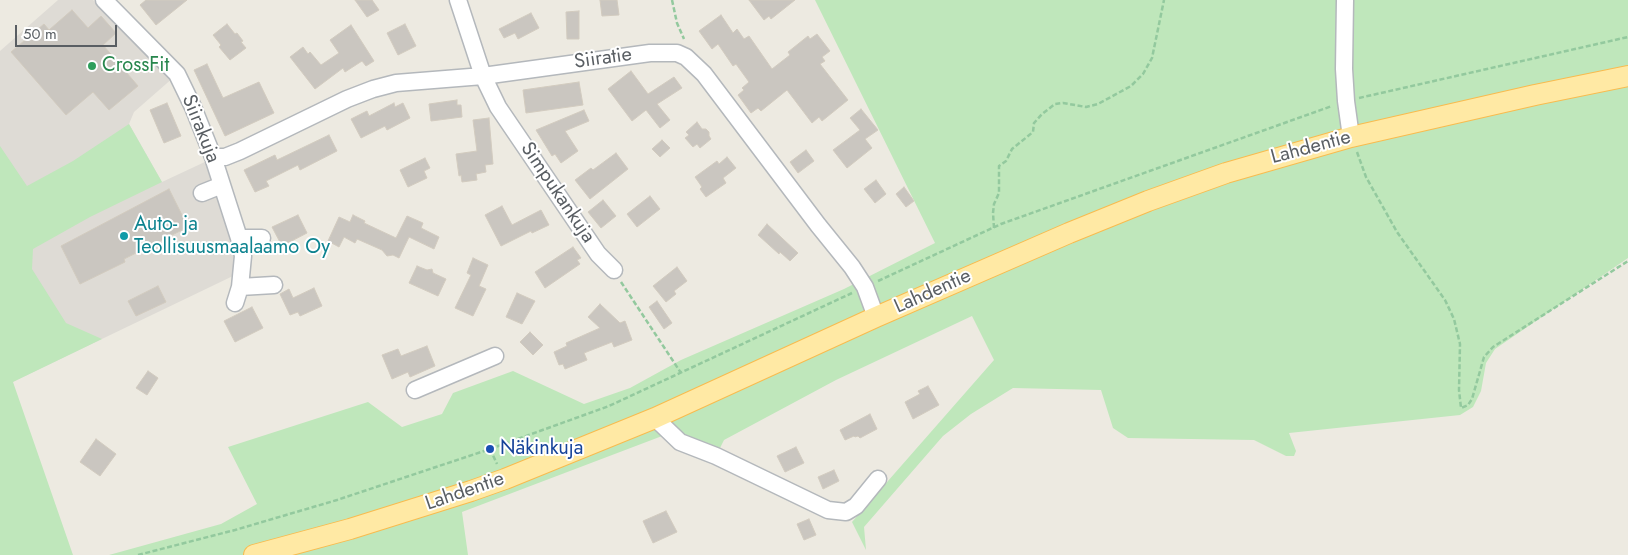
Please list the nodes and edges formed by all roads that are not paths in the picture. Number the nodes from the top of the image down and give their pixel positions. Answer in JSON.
{"nodes":[{"id":1,"x":104,"y":0,"type":"edge"},
{"id":2,"x":458,"y":0,"type":"edge"},
{"id":3,"x":1345,"y":0,"type":"edge"},
{"id":4,"x":483,"y":76,"type":"junction"},
{"id":5,"x":1628,"y":76,"type":"edge"},
{"id":6,"x":1351,"y":136,"type":"junction"},
{"id":7,"x":212,"y":157,"type":"junction"},
{"id":8,"x":222,"y":185,"type":"junction"},
{"id":9,"x":202,"y":193,"type":"dead end"},
{"id":10,"x":239,"y":238,"type":"junction"},
{"id":11,"x":262,"y":238,"type":"dead end"},
{"id":12,"x":614,"y":270,"type":"road end"},
{"id":13,"x":274,"y":285,"type":"dead end"},
{"id":14,"x":240,"y":286,"type":"junction"},
{"id":15,"x":235,"y":302,"type":"dead end"},
{"id":16,"x":876,"y":317,"type":"junction"},
{"id":17,"x":495,"y":356,"type":"dead end"},
{"id":18,"x":415,"y":390,"type":"dead end"},
{"id":19,"x":655,"y":418,"type":"junction"},
{"id":20,"x":878,"y":479,"type":"dead end"},
{"id":21,"x":254,"y":555,"type":"edge"}],
"edges":[{"from":1,"to":7,"type":"street","name":"Siirakuja"},
{"from":2,"to":4,"type":"street","name":"Simpukankuja"},
{"from":3,"to":6,"type":"street"},
{"from":4,"to":7,"type":"street","name":"Siiratie"},
{"from":4,"to":12,"type":"street","name":"Simpukankuja"},
{"from":4,"to":16,"type":"street","name":"Siiratie"},
{"from":5,"to":6,"type":"main road","name":"Lahdentie"},
{"from":6,"to":16,"type":"main road","name":"Lahdentie"},
{"from":7,"to":8,"type":"street","name":"Siirakuja"},
{"from":8,"to":9,"type":"street"},
{"from":8,"to":10,"type":"street","name":"Siirakuja"},
{"from":10,"to":11,"type":"street"},
{"from":10,"to":14,"type":"street","name":"Siirakuja"},
{"from":13,"to":14,"type":"street"},
{"from":14,"to":15,"type":"street","name":"Siirakuja"},
{"from":16,"to":19,"type":"main road","name":"Lahdentie"},
{"from":17,"to":18,"type":"street"},
{"from":19,"to":20,"type":"street"},
{"from":19,"to":21,"type":"main road","name":"Lahdentie"}]}
